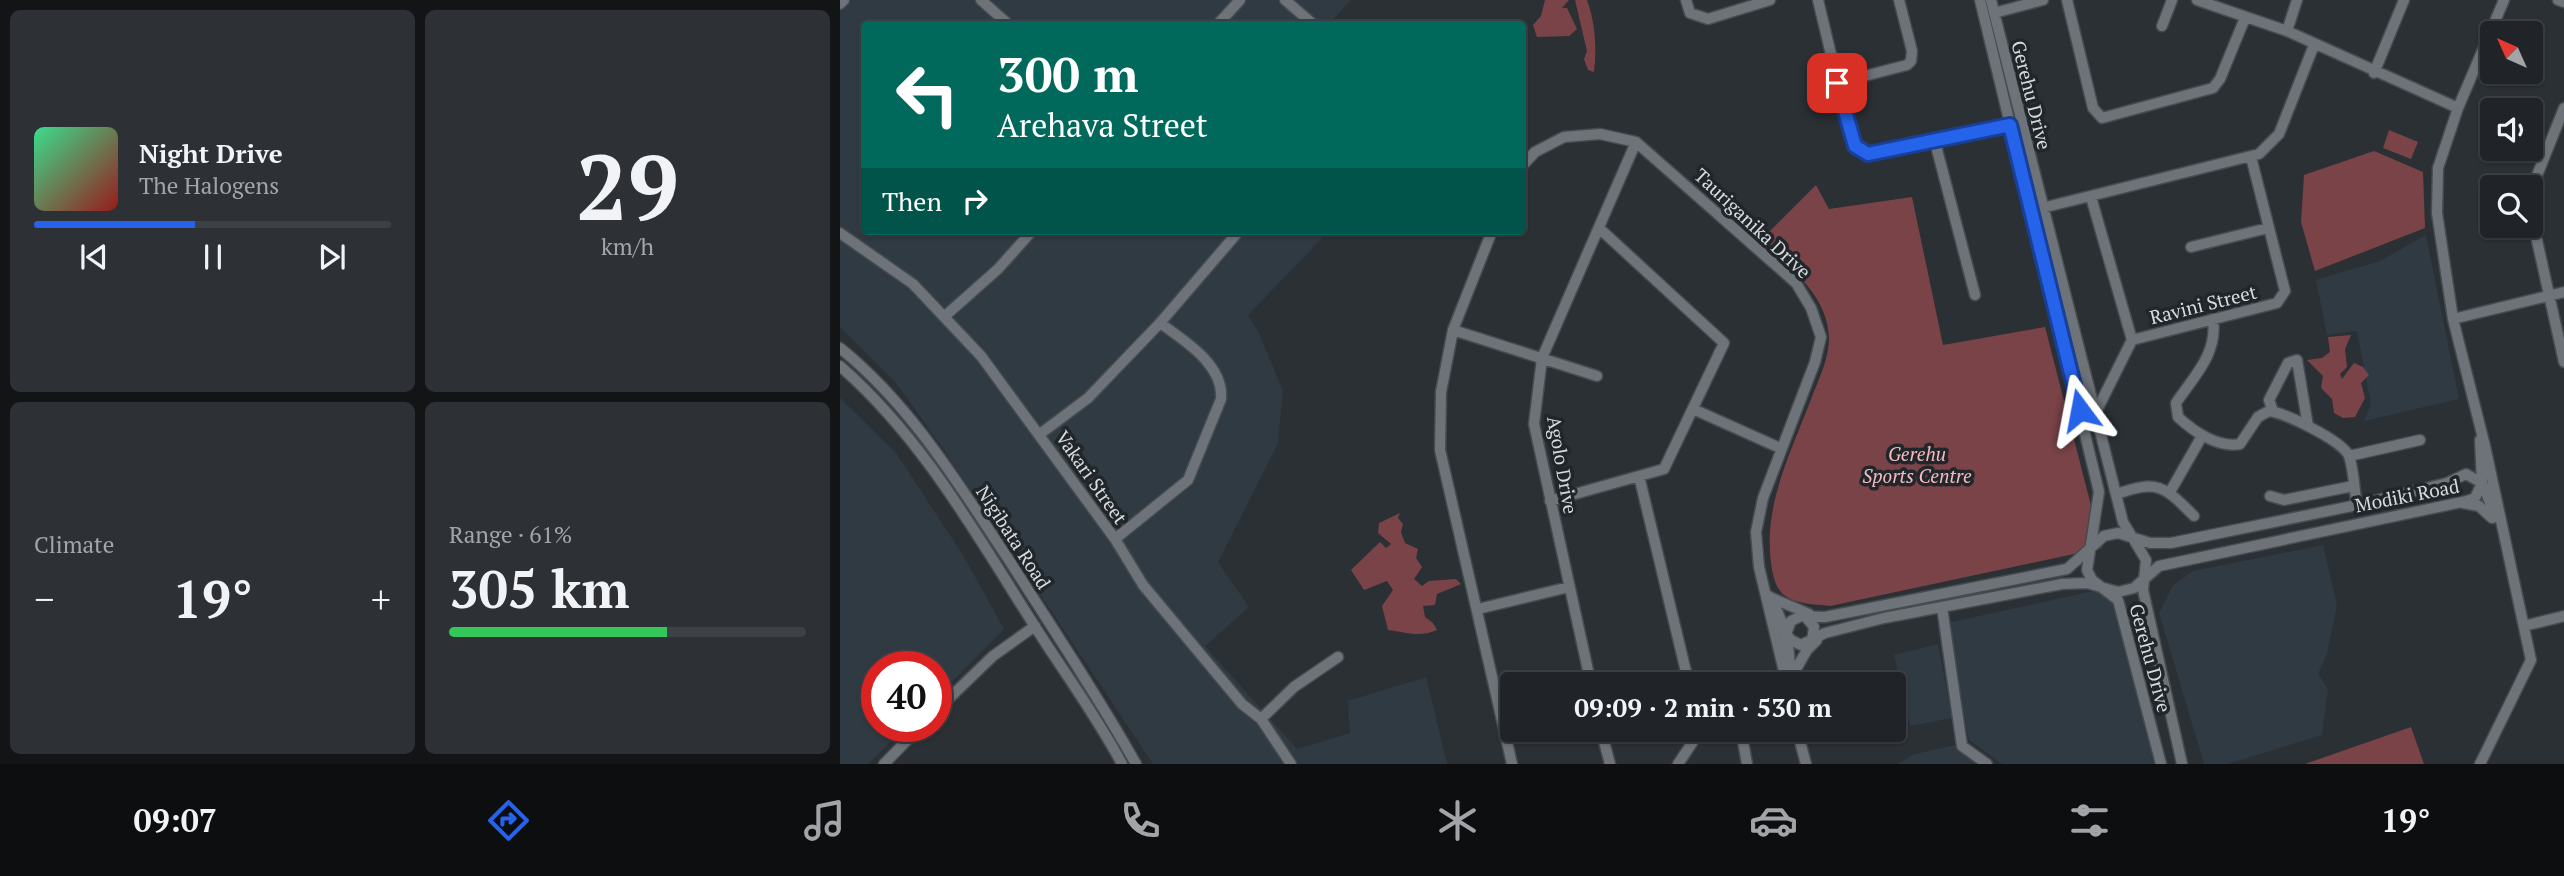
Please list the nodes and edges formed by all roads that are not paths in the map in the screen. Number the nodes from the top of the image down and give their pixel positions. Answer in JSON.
{"nodes":[{"id":1,"x":844,"y":0,"type":"edge"},
{"id":2,"x":981,"y":0,"type":"edge"},
{"id":3,"x":1240,"y":0,"type":"edge"},
{"id":4,"x":1285,"y":0,"type":"edge"},
{"id":5,"x":1686,"y":0,"type":"edge"},
{"id":6,"x":1770,"y":0,"type":"edge"},
{"id":7,"x":1818,"y":0,"type":"edge"},
{"id":8,"x":1899,"y":0,"type":"edge"},
{"id":9,"x":1980,"y":0,"type":"edge"},
{"id":10,"x":1991,"y":0,"type":"edge"},
{"id":11,"x":2043,"y":0,"type":"edge"},
{"id":12,"x":2067,"y":0,"type":"edge"},
{"id":13,"x":2172,"y":0,"type":"edge"},
{"id":14,"x":2197,"y":0,"type":"edge"},
{"id":15,"x":2297,"y":0,"type":"edge"},
{"id":16,"x":2404,"y":0,"type":"edge"},
{"id":17,"x":2504,"y":0,"type":"edge"},
{"id":18,"x":2558,"y":0,"type":"edge"},
{"id":19,"x":2564,"y":2,"type":"edge"},
{"id":20,"x":840,"y":4,"type":"edge"},
{"id":21,"x":1994,"y":13,"type":"junction"},
{"id":22,"x":2245,"y":18,"type":"junction"},
{"id":23,"x":1005,"y":21,"type":"edge"},
{"id":24,"x":1221,"y":21,"type":"edge"},
{"id":25,"x":1310,"y":21,"type":"edge"},
{"id":26,"x":2162,"y":26,"type":"dead end"},
{"id":27,"x":2287,"y":31,"type":"junction"},
{"id":28,"x":2314,"y":45,"type":"junction"},
{"id":29,"x":2374,"y":72,"type":"junction"},
{"id":30,"x":1837,"y":83,"type":"junction"},
{"id":31,"x":2458,"y":108,"type":"junction"},
{"id":32,"x":2564,"y":108,"type":"edge"},
{"id":33,"x":2010,"y":125,"type":"junction"},
{"id":34,"x":1636,"y":142,"type":"junction"},
{"id":35,"x":1935,"y":142,"type":"junction"},
{"id":36,"x":2251,"y":157,"type":"junction"},
{"id":37,"x":1526,"y":162,"type":"edge"},
{"id":38,"x":2537,"y":175,"type":"edge"},
{"id":39,"x":2091,"y":197,"type":"junction"},
{"id":40,"x":2042,"y":208,"type":"junction"},
{"id":41,"x":1599,"y":228,"type":"junction"},
{"id":42,"x":2268,"y":228,"type":"junction"},
{"id":43,"x":840,"y":233,"type":"edge"},
{"id":44,"x":1028,"y":235,"type":"edge"},
{"id":45,"x":1236,"y":235,"type":"edge"},
{"id":46,"x":1490,"y":235,"type":"edge"},
{"id":47,"x":2536,"y":238,"type":"edge"},
{"id":48,"x":2191,"y":247,"type":"dead end"},
{"id":49,"x":2564,"y":292,"type":"edge"},
{"id":50,"x":1975,"y":295,"type":"dead end"},
{"id":51,"x":2549,"y":295,"type":"junction"},
{"id":52,"x":945,"y":316,"type":"junction"},
{"id":53,"x":2213,"y":319,"type":"junction"},
{"id":54,"x":2453,"y":319,"type":"junction"},
{"id":55,"x":1160,"y":323,"type":"junction"},
{"id":56,"x":1453,"y":330,"type":"junction"},
{"id":57,"x":2132,"y":340,"type":"junction"},
{"id":58,"x":840,"y":348,"type":"edge"},
{"id":59,"x":1542,"y":358,"type":"junction"},
{"id":60,"x":2564,"y":362,"type":"edge"},
{"id":61,"x":840,"y":366,"type":"edge"},
{"id":62,"x":1597,"y":376,"type":"dead end"},
{"id":63,"x":1693,"y":409,"type":"junction"},
{"id":64,"x":2273,"y":411,"type":"junction"},
{"id":65,"x":2096,"y":412,"type":"junction"},
{"id":66,"x":2480,"y":425,"type":"junction"},
{"id":67,"x":2308,"y":426,"type":"junction"},
{"id":68,"x":1040,"y":434,"type":"junction"},
{"id":69,"x":2202,"y":436,"type":"junction"},
{"id":70,"x":2420,"y":440,"type":"dead end"},
{"id":71,"x":1780,"y":448,"type":"junction"},
{"id":72,"x":2349,"y":456,"type":"junction"},
{"id":73,"x":1639,"y":476,"type":"junction"},
{"id":74,"x":2446,"y":483,"type":"junction"},
{"id":75,"x":2482,"y":483,"type":"junction"},
{"id":76,"x":2353,"y":486,"type":"junction"},
{"id":77,"x":2169,"y":492,"type":"junction"},
{"id":78,"x":2117,"y":494,"type":"junction"},
{"id":79,"x":2270,"y":496,"type":"dead end"},
{"id":80,"x":1550,"y":501,"type":"junction"},
{"id":81,"x":2455,"y":502,"type":"junction"},
{"id":82,"x":2357,"y":505,"type":"junction"},
{"id":83,"x":2194,"y":516,"type":"dead end"},
{"id":84,"x":2502,"y":533,"type":"junction"},
{"id":85,"x":2133,"y":538,"type":"junction"},
{"id":86,"x":1115,"y":539,"type":"junction"},
{"id":87,"x":2093,"y":544,"type":"junction"},
{"id":88,"x":2146,"y":575,"type":"junction"},
{"id":89,"x":1764,"y":586,"type":"junction"},
{"id":90,"x":1569,"y":587,"type":"junction"},
{"id":91,"x":2100,"y":587,"type":"junction"},
{"id":92,"x":1942,"y":607,"type":"junction"},
{"id":93,"x":1478,"y":608,"type":"junction"},
{"id":94,"x":1810,"y":616,"type":"junction"},
{"id":95,"x":2564,"y":616,"type":"edge"},
{"id":96,"x":1035,"y":626,"type":"junction"},
{"id":97,"x":2524,"y":626,"type":"junction"},
{"id":98,"x":1825,"y":633,"type":"junction"},
{"id":99,"x":1786,"y":634,"type":"junction"},
{"id":100,"x":1812,"y":641,"type":"junction"},
{"id":101,"x":1338,"y":657,"type":"dead end"},
{"id":102,"x":1588,"y":672,"type":"edge"},
{"id":103,"x":1686,"y":672,"type":"edge"},
{"id":104,"x":1785,"y":672,"type":"edge"},
{"id":105,"x":1790,"y":672,"type":"edge"},
{"id":106,"x":1795,"y":672,"type":"edge"},
{"id":107,"x":952,"y":696,"type":"edge"},
{"id":108,"x":1261,"y":719,"type":"junction"},
{"id":109,"x":905,"y":742,"type":"edge"},
{"id":110,"x":1604,"y":742,"type":"edge"},
{"id":111,"x":1694,"y":742,"type":"edge"},
{"id":112,"x":1743,"y":742,"type":"edge"},
{"id":113,"x":1800,"y":742,"type":"edge"},
{"id":114,"x":884,"y":764,"type":"edge"},
{"id":115,"x":1122,"y":764,"type":"edge"},
{"id":116,"x":1136,"y":764,"type":"edge"},
{"id":117,"x":1291,"y":764,"type":"edge"},
{"id":118,"x":1512,"y":764,"type":"edge"},
{"id":119,"x":1610,"y":764,"type":"edge"},
{"id":120,"x":1678,"y":764,"type":"edge"},
{"id":121,"x":1747,"y":764,"type":"edge"},
{"id":122,"x":1806,"y":764,"type":"edge"},
{"id":123,"x":1987,"y":764,"type":"edge"},
{"id":124,"x":2161,"y":764,"type":"edge"},
{"id":125,"x":2182,"y":764,"type":"edge"},
{"id":126,"x":2480,"y":764,"type":"edge"}],
"edges":[{"from":1,"to":20,"type":"street"},
{"from":2,"to":23,"type":"street"},
{"from":3,"to":24,"type":"street"},
{"from":4,"to":25,"type":"street"},
{"from":5,"to":6,"type":"street"},
{"from":7,"to":30,"type":"street"},
{"from":8,"to":30,"type":"street"},
{"from":9,"to":33,"type":"street","name":"Gerehu Drive"},
{"from":10,"to":21,"type":"street","name":"Gerehu Drive"},
{"from":11,"to":21,"type":"street"},
{"from":12,"to":22,"type":"street"},
{"from":13,"to":26,"type":"street"},
{"from":14,"to":22,"type":"street"},
{"from":15,"to":27,"type":"street"},
{"from":16,"to":29,"type":"street"},
{"from":17,"to":31,"type":"street"},
{"from":18,"to":19,"type":"street"},
{"from":21,"to":40,"type":"street","name":"Gerehu Drive"},
{"from":22,"to":27,"type":"street"},
{"from":27,"to":28,"type":"street"},
{"from":28,"to":29,"type":"street"},
{"from":28,"to":36,"type":"street"},
{"from":29,"to":31,"type":"street"},
{"from":30,"to":35,"type":"street"},
{"from":31,"to":54,"type":"street"},
{"from":32,"to":38,"type":"street"},
{"from":33,"to":35,"type":"street"},
{"from":33,"to":87,"type":"street","name":"Gerehu Drive"},
{"from":34,"to":37,"type":"street"},
{"from":34,"to":41,"type":"street","name":"Agolo Drive"},
{"from":34,"to":71,"type":"street","name":"Tauriganika Drive"},
{"from":35,"to":50,"type":"street"},
{"from":36,"to":39,"type":"street"},
{"from":36,"to":42,"type":"street","name":"Ravini Street"},
{"from":39,"to":40,"type":"street"},
{"from":39,"to":57,"type":"street","name":"Ravini Street"},
{"from":40,"to":65,"type":"street","name":"Gerehu Drive"},
{"from":41,"to":59,"type":"street","name":"Agolo Drive"},
{"from":41,"to":63,"type":"street"},
{"from":42,"to":48,"type":"street"},
{"from":42,"to":53,"type":"street","name":"Ravini Street"},
{"from":43,"to":52,"type":"street","name":"Vakari Street"},
{"from":44,"to":52,"type":"street"},
{"from":45,"to":55,"type":"street"},
{"from":46,"to":56,"type":"street"},
{"from":47,"to":51,"type":"street"},
{"from":49,"to":51,"type":"street"},
{"from":51,"to":54,"type":"street"},
{"from":51,"to":60,"type":"street"},
{"from":52,"to":68,"type":"street","name":"Vakari Street"},
{"from":53,"to":57,"type":"street","name":"Ravini Street"},
{"from":53,"to":69,"type":"street"},
{"from":54,"to":66,"type":"street"},
{"from":55,"to":68,"type":"street"},
{"from":55,"to":86,"type":"street"},
{"from":56,"to":59,"type":"street"},
{"from":56,"to":93,"type":"street"},
{"from":57,"to":65,"type":"street"},
{"from":58,"to":116,"type":"street","name":"Nigibata Road"},
{"from":59,"to":62,"type":"street"},
{"from":59,"to":80,"type":"street","name":"Agolo Drive"},
{"from":61,"to":96,"type":"street","name":"Nigibata Road"},
{"from":63,"to":71,"type":"street"},
{"from":63,"to":73,"type":"street"},
{"from":64,"to":67,"type":"street"},
{"from":64,"to":67,"type":"street"},
{"from":64,"to":69,"type":"street"},
{"from":65,"to":78,"type":"street","name":"Gerehu Drive"},
{"from":66,"to":74,"type":"street"},
{"from":66,"to":75,"type":"street"},
{"from":66,"to":84,"type":"street"},
{"from":67,"to":72,"type":"street"},
{"from":68,"to":86,"type":"street","name":"Vakari Street"},
{"from":69,"to":77,"type":"street"},
{"from":70,"to":72,"type":"street"},
{"from":71,"to":89,"type":"street","name":"Tauriganika Drive"},
{"from":72,"to":76,"type":"street"},
{"from":73,"to":80,"type":"street"},
{"from":73,"to":103,"type":"street"},
{"from":74,"to":75,"type":"street","name":"Modiki Road"},
{"from":74,"to":82,"type":"street","name":"Modiki Road"},
{"from":75,"to":81,"type":"street","name":"Modiki Road"},
{"from":75,"to":84,"type":"street"},
{"from":76,"to":79,"type":"street"},
{"from":76,"to":82,"type":"street"},
{"from":77,"to":78,"type":"street"},
{"from":77,"to":83,"type":"street"},
{"from":78,"to":85,"type":"street","name":"Gerehu Drive"},
{"from":80,"to":90,"type":"street","name":"Agolo Drive"},
{"from":81,"to":84,"type":"street"},
{"from":81,"to":88,"type":"street","name":"Modiki Road"},
{"from":82,"to":85,"type":"street","name":"Modiki Road"},
{"from":84,"to":97,"type":"street"},
{"from":85,"to":87,"type":"street","name":"Modiki Road"},
{"from":85,"to":88,"type":"street","name":"Gerehu Drive"},
{"from":86,"to":108,"type":"street","name":"Vakari Street"},
{"from":87,"to":91,"type":"street","name":"Gerehu Drive"},
{"from":87,"to":94,"type":"street","name":"Modiki Road"},
{"from":88,"to":91,"type":"street","name":"Modiki Road"},
{"from":88,"to":125,"type":"street","name":"Gerehu Drive"},
{"from":89,"to":94,"type":"street"},
{"from":89,"to":99,"type":"street","name":"Tauriganika Drive"},
{"from":89,"to":104,"type":"street","name":"Tauriganika Drive"},
{"from":90,"to":93,"type":"street"},
{"from":90,"to":102,"type":"street","name":"Agolo Drive"},
{"from":91,"to":92,"type":"street","name":"Modiki Road"},
{"from":91,"to":124,"type":"street","name":"Gerehu Drive"},
{"from":92,"to":98,"type":"street","name":"Modiki Road"},
{"from":92,"to":123,"type":"street"},
{"from":93,"to":118,"type":"street"},
{"from":94,"to":99,"type":"street"},
{"from":94,"to":100,"type":"street"},
{"from":95,"to":97,"type":"street"},
{"from":96,"to":107,"type":"street"},
{"from":96,"to":115,"type":"street","name":"Nigibata Road"},
{"from":97,"to":126,"type":"street"},
{"from":98,"to":100,"type":"street","name":"Modiki Road"},
{"from":98,"to":106,"type":"street"},
{"from":99,"to":100,"type":"street"},
{"from":99,"to":105,"type":"street","name":"Tauriganika Drive"},
{"from":101,"to":108,"type":"street"},
{"from":108,"to":117,"type":"street","name":"Vakari Street"},
{"from":109,"to":114,"type":"street"},
{"from":110,"to":119,"type":"street"},
{"from":111,"to":120,"type":"street"},
{"from":112,"to":121,"type":"street"},
{"from":113,"to":122,"type":"street"}]}
